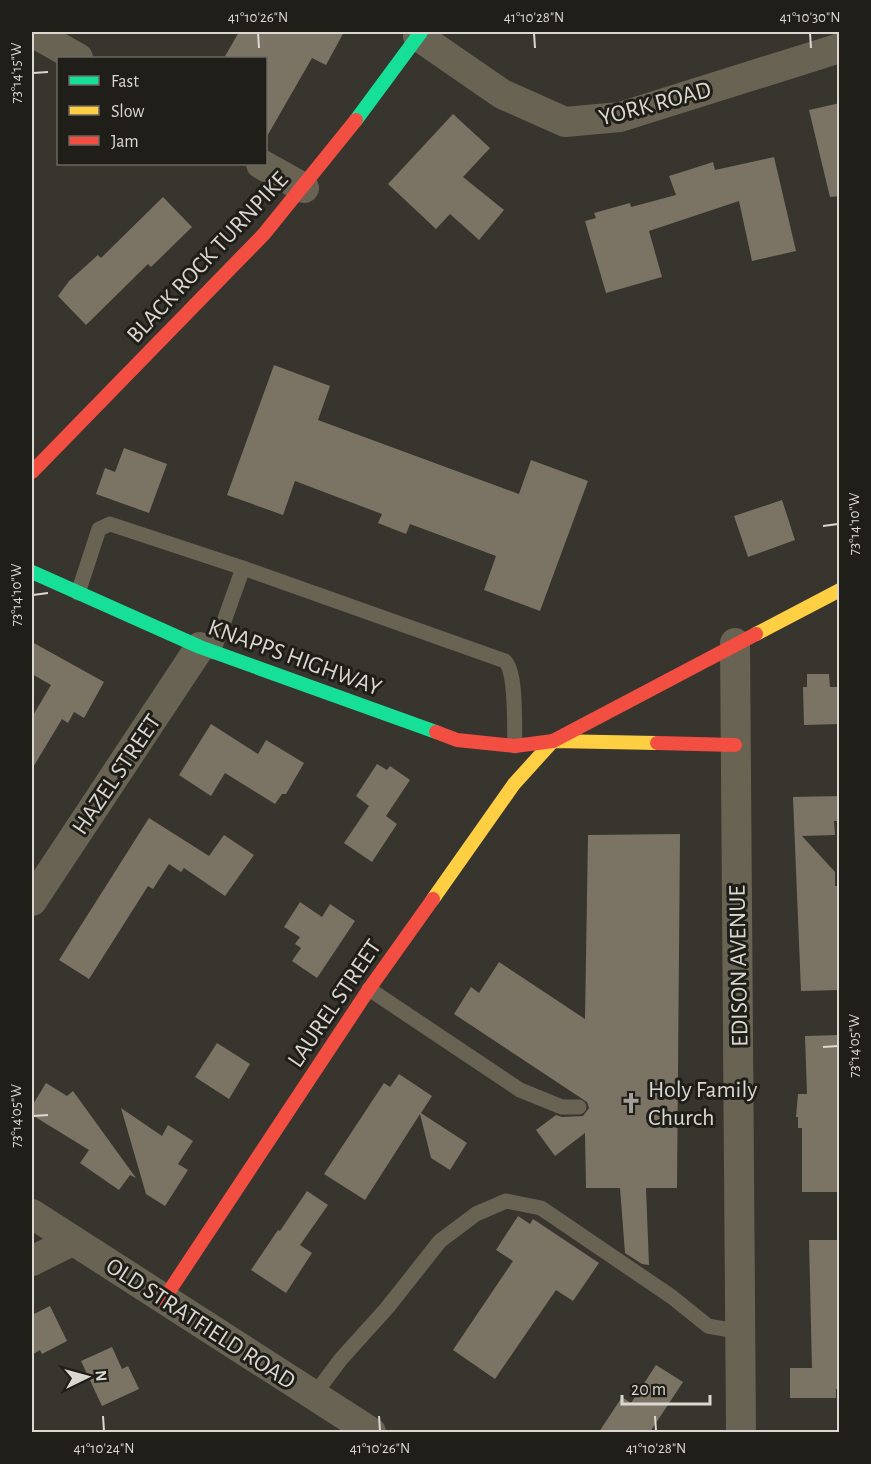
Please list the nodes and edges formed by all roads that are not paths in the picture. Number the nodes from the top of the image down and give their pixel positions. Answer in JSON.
{"nodes":[{"id":1,"x":32,"y":32,"type":"edge"},
{"id":2,"x":419,"y":34,"type":"edge"},
{"id":3,"x":840,"y":48,"type":"edge"},
{"id":4,"x":76,"y":57,"type":"edge"},
{"id":5,"x":263,"y":165,"type":"edge"},
{"id":6,"x":304,"y":188,"type":"junction"},
{"id":7,"x":32,"y":472,"type":"edge"},
{"id":8,"x":243,"y":568,"type":"junction"},
{"id":9,"x":32,"y":573,"type":"edge"},
{"id":10,"x":840,"y":590,"type":"edge"},
{"id":11,"x":78,"y":593,"type":"junction"},
{"id":12,"x":735,"y":644,"type":"junction"},
{"id":13,"x":207,"y":650,"type":"junction"},
{"id":14,"x":553,"y":741,"type":"junction"},
{"id":15,"x":735,"y":745,"type":"junction"},
{"id":16,"x":514,"y":746,"type":"junction"},
{"id":17,"x":32,"y":901,"type":"edge"},
{"id":18,"x":369,"y":989,"type":"junction"},
{"id":19,"x":579,"y":1107,"type":"dead end"},
{"id":20,"x":32,"y":1214,"type":"edge"},
{"id":21,"x":72,"y":1240,"type":"junction"},
{"id":22,"x":32,"y":1260,"type":"edge"},
{"id":23,"x":164,"y":1299,"type":"junction"},
{"id":24,"x":741,"y":1332,"type":"junction"},
{"id":25,"x":314,"y":1395,"type":"junction"},
{"id":26,"x":371,"y":1432,"type":"edge"},
{"id":27,"x":741,"y":1432,"type":"edge"}],
"edges":[{"from":1,"to":4,"type":"street"},
{"from":2,"to":3,"type":"street","name":"YORK ROAD"},
{"from":2,"to":6,"type":"street","name":"BLACK ROCK TURNPIKE"},
{"from":5,"to":6,"type":"street"},
{"from":6,"to":7,"type":"street","name":"BLACK ROCK TURNPIKE"},
{"from":8,"to":11,"type":"lane"},
{"from":8,"to":13,"type":"lane"},
{"from":8,"to":16,"type":"lane"},
{"from":9,"to":11,"type":"street","name":"KNAPPS HIGHWAY"},
{"from":10,"to":12,"type":"street","name":"KNAPPS HIGHWAY"},
{"from":11,"to":13,"type":"street","name":"KNAPPS HIGHWAY"},
{"from":12,"to":14,"type":"street","name":"KNAPPS HIGHWAY"},
{"from":12,"to":15,"type":"street","name":"EDISON AVENUE"},
{"from":13,"to":16,"type":"street","name":"KNAPPS HIGHWAY"},
{"from":13,"to":17,"type":"street","name":"HAZEL STREET"},
{"from":14,"to":15,"type":"street","name":"KNAPPS HIGHWAY"},
{"from":14,"to":16,"type":"street","name":"KNAPPS HIGHWAY"},
{"from":14,"to":18,"type":"street","name":"LAUREL STREET"},
{"from":15,"to":24,"type":"street","name":"EDISON AVENUE"},
{"from":18,"to":19,"type":"lane"},
{"from":18,"to":23,"type":"street","name":"LAUREL STREET"},
{"from":20,"to":21,"type":"street","name":"OLD STRATFIELD ROAD"},
{"from":21,"to":22,"type":"street"},
{"from":21,"to":23,"type":"street","name":"OLD STRATFIELD ROAD"},
{"from":23,"to":25,"type":"street","name":"OLD STRATFIELD ROAD"},
{"from":24,"to":25,"type":"lane"},
{"from":24,"to":27,"type":"street","name":"EDISON AVENUE"},
{"from":25,"to":26,"type":"street","name":"OLD STRATFIELD ROAD"}]}
